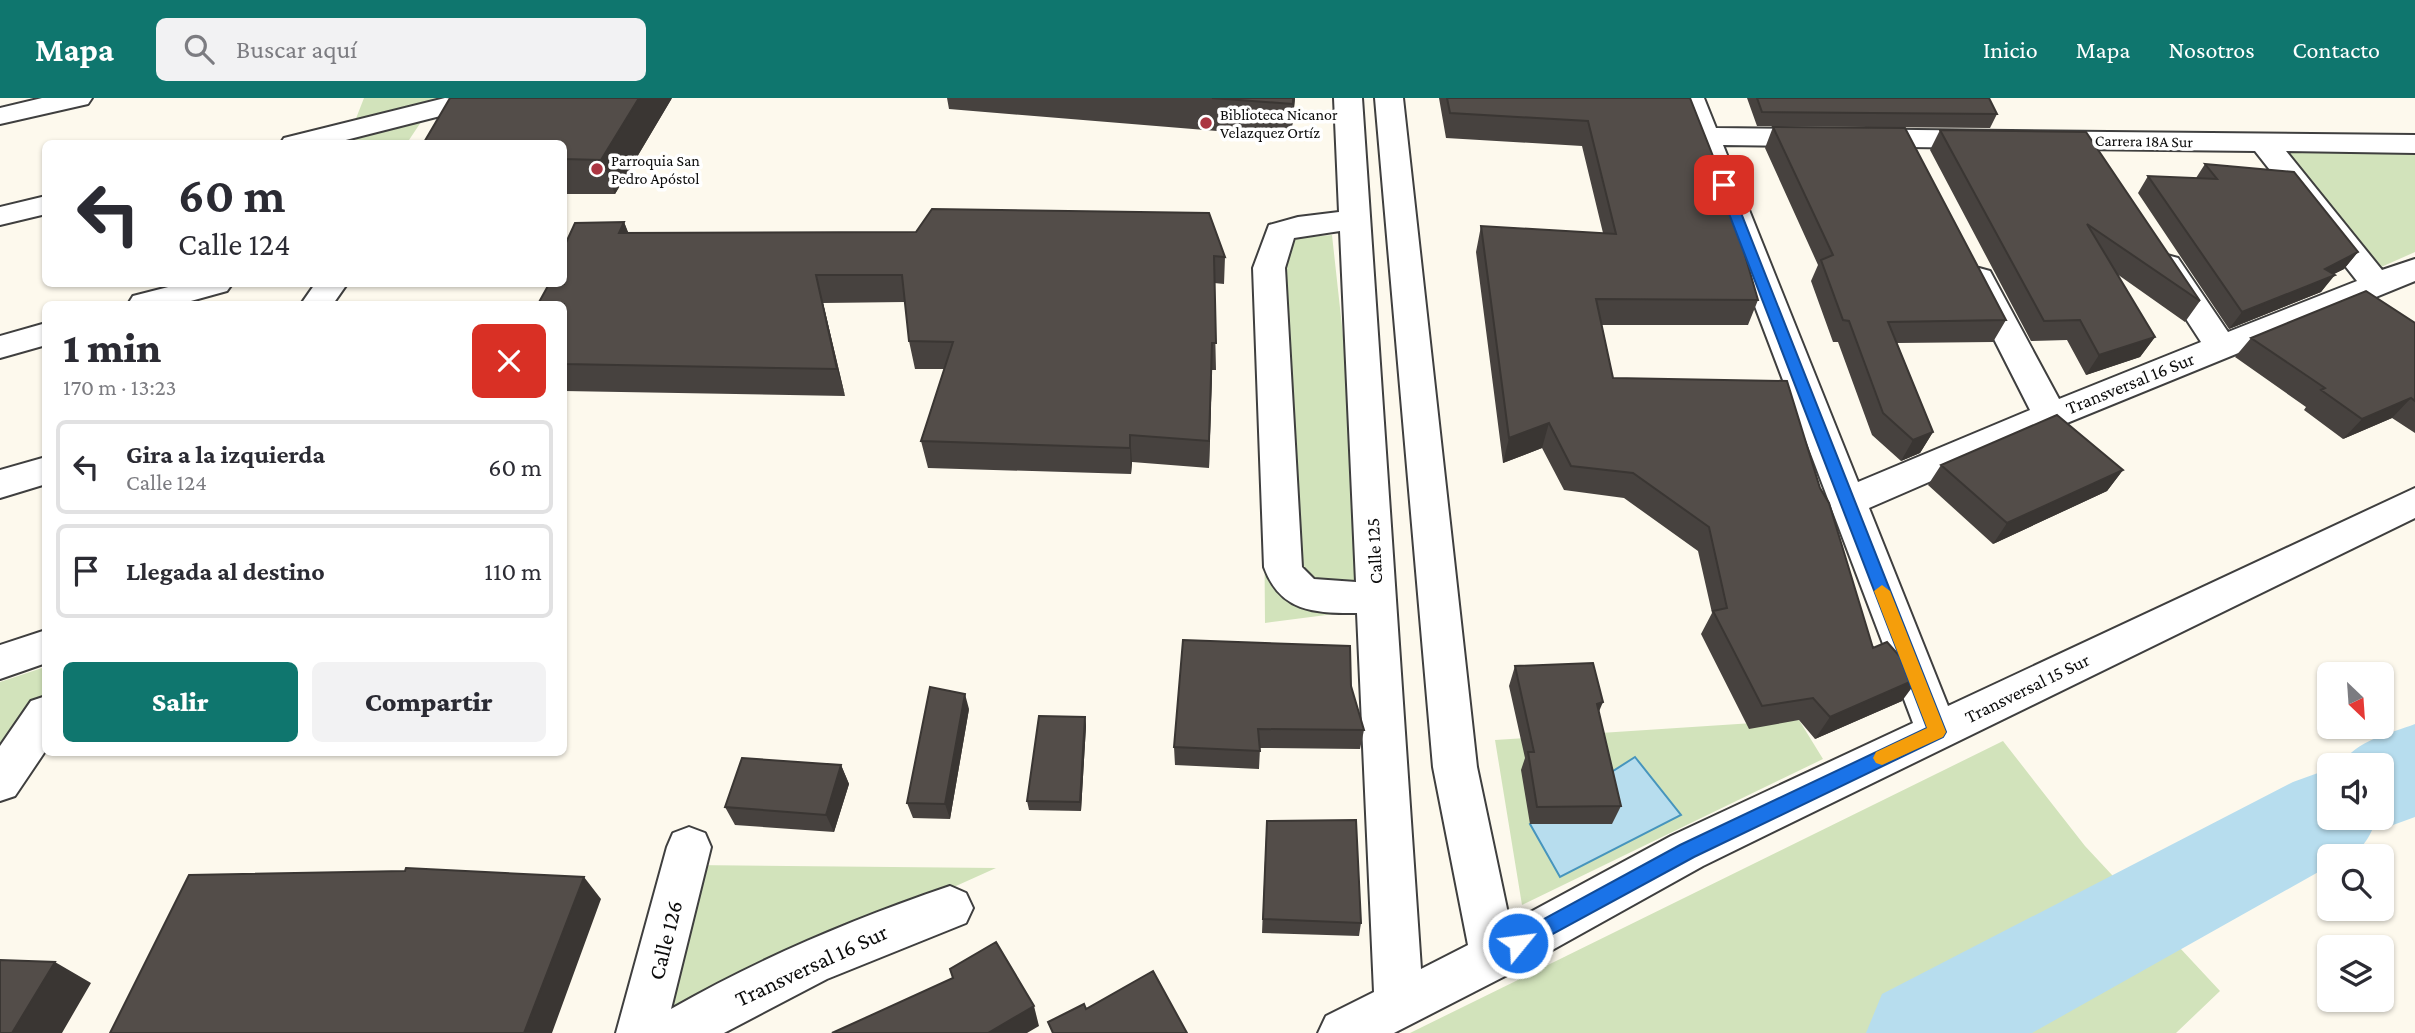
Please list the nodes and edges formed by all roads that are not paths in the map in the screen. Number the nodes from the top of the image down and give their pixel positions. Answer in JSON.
{"nodes":[{"id":1,"x":78,"y":98,"type":"edge"},
{"id":2,"x":1348,"y":98,"type":"edge"},
{"id":3,"x":1389,"y":98,"type":"edge"},
{"id":4,"x":1690,"y":98,"type":"edge"},
{"id":5,"x":452,"y":101,"type":"edge"},
{"id":6,"x":0,"y":116,"type":"edge"},
{"id":7,"x":431,"y":134,"type":"edge"},
{"id":8,"x":1705,"y":136,"type":"junction"},
{"id":9,"x":308,"y":140,"type":"edge"},
{"id":10,"x":2084,"y":140,"type":"junction"},
{"id":11,"x":2263,"y":142,"type":"junction"},
{"id":12,"x":2415,"y":144,"type":"edge"},
{"id":13,"x":2107,"y":174,"type":"edge"},
{"id":14,"x":42,"y":206,"type":"edge"},
{"id":15,"x":0,"y":216,"type":"edge"},
{"id":16,"x":1355,"y":220,"type":"junction"},
{"id":17,"x":2152,"y":243,"type":"edge"},
{"id":18,"x":1963,"y":247,"type":"edge"},
{"id":19,"x":2415,"y":269,"type":"edge"},
{"id":20,"x":2377,"y":285,"type":"junction"},
{"id":21,"x":205,"y":287,"type":"edge"},
{"id":22,"x":156,"y":301,"type":"edge"},
{"id":23,"x":42,"y":335,"type":"edge"},
{"id":24,"x":2220,"y":346,"type":"junction"},
{"id":25,"x":0,"y":347,"type":"edge"},
{"id":26,"x":2050,"y":416,"type":"junction"},
{"id":27,"x":42,"y":471,"type":"edge"},
{"id":28,"x":0,"y":484,"type":"edge"},
{"id":29,"x":1847,"y":502,"type":"junction"},
{"id":30,"x":2415,"y":502,"type":"edge"},
{"id":31,"x":1377,"y":598,"type":"junction"},
{"id":32,"x":42,"y":647,"type":"edge"},
{"id":33,"x":0,"y":662,"type":"edge"},
{"id":34,"x":42,"y":720,"type":"edge"},
{"id":35,"x":1937,"y":732,"type":"junction"},
{"id":36,"x":0,"y":782,"type":"edge"},
{"id":37,"x":689,"y":847,"type":"dead end"},
{"id":38,"x":950,"y":908,"type":"dead end"},
{"id":39,"x":1494,"y":957,"type":"junction"},
{"id":40,"x":1399,"y":1004,"type":"junction"},
{"id":41,"x":641,"y":1033,"type":"edge"},
{"id":42,"x":678,"y":1033,"type":"edge"},
{"id":43,"x":1343,"y":1033,"type":"edge"}],
"edges":[{"from":1,"to":6,"type":"street"},
{"from":2,"to":16,"type":"street","name":"Calle 125"},
{"from":3,"to":39,"type":"street"},
{"from":4,"to":8,"type":"street"},
{"from":5,"to":7,"type":"street"},
{"from":5,"to":9,"type":"street"},
{"from":8,"to":10,"type":"street","name":"Carrera 18A Sur"},
{"from":8,"to":29,"type":"street"},
{"from":10,"to":11,"type":"street","name":"Carrera 18A Sur"},
{"from":10,"to":13,"type":"street"},
{"from":11,"to":12,"type":"street","name":"Carrera 18A Sur"},
{"from":11,"to":20,"type":"street"},
{"from":14,"to":15,"type":"street"},
{"from":16,"to":31,"type":"street","name":"Calle 125"},
{"from":16,"to":31,"type":"street"},
{"from":17,"to":24,"type":"street"},
{"from":18,"to":26,"type":"street"},
{"from":19,"to":20,"type":"street","name":"Transversal 16 Sur"},
{"from":20,"to":24,"type":"street","name":"Transversal 16 Sur"},
{"from":21,"to":22,"type":"street"},
{"from":23,"to":25,"type":"street"},
{"from":24,"to":26,"type":"street","name":"Transversal 16 Sur"},
{"from":26,"to":29,"type":"street","name":"Transversal 16 Sur"},
{"from":27,"to":28,"type":"street"},
{"from":29,"to":35,"type":"street"},
{"from":30,"to":35,"type":"street","name":"Transversal 15 Sur"},
{"from":31,"to":40,"type":"street","name":"Calle 125"},
{"from":32,"to":33,"type":"street"},
{"from":34,"to":36,"type":"street"},
{"from":35,"to":39,"type":"street","name":"Transversal 15 Sur"},
{"from":37,"to":41,"type":"street","name":"Calle 126"},
{"from":38,"to":42,"type":"street","name":"Transversal 16 Sur"},
{"from":39,"to":40,"type":"street","name":"Transversal 15 Sur"},
{"from":40,"to":43,"type":"street","name":"Transversal 15 Sur"}]}
